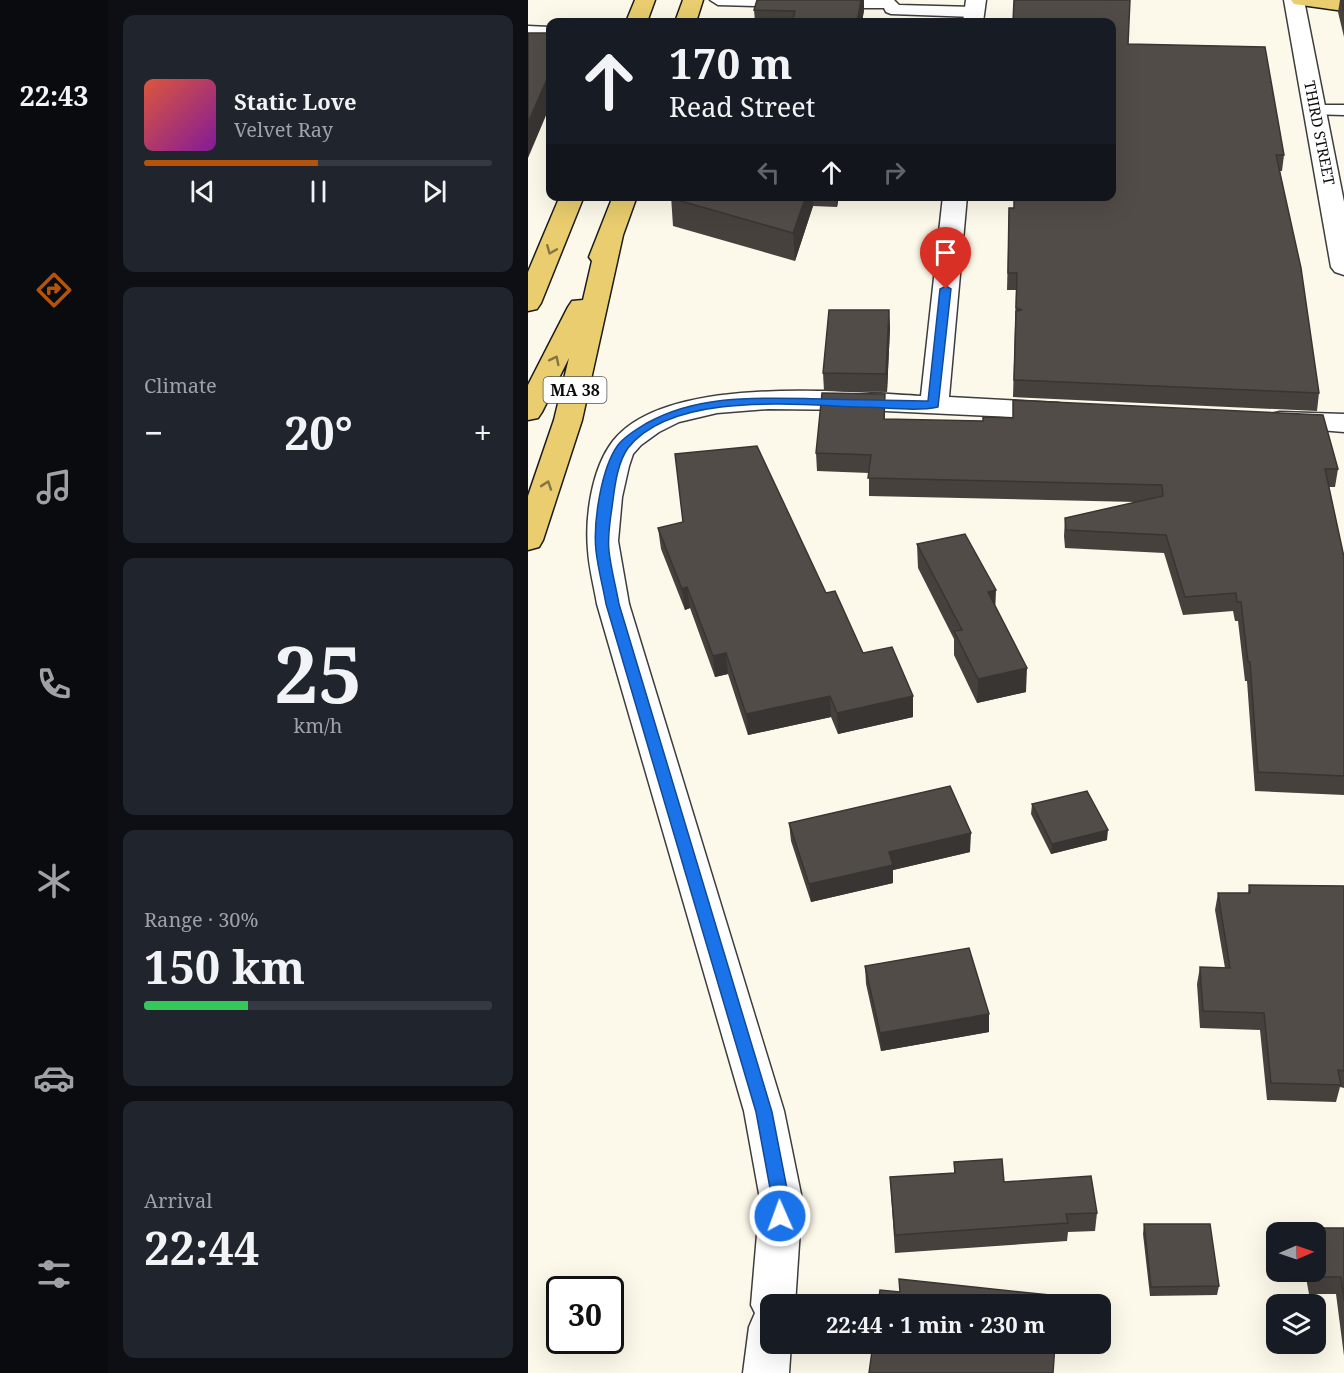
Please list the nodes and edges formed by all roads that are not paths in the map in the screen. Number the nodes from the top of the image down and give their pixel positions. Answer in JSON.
{"nodes":[{"id":1,"x":645,"y":0,"type":"edge"},
{"id":2,"x":693,"y":0,"type":"edge"},
{"id":3,"x":718,"y":0,"type":"edge"},
{"id":4,"x":1294,"y":0,"type":"edge"},
{"id":5,"x":1301,"y":0,"type":"edge"},
{"id":6,"x":1344,"y":5,"type":"edge"},
{"id":7,"x":891,"y":9,"type":"edge"},
{"id":8,"x":974,"y":12,"type":"edge"},
{"id":9,"x":638,"y":18,"type":"edge"},
{"id":10,"x":687,"y":18,"type":"edge"},
{"id":11,"x":528,"y":31,"type":"edge"},
{"id":12,"x":546,"y":32,"type":"edge"},
{"id":13,"x":1314,"y":110,"type":"junction"},
{"id":14,"x":1344,"y":110,"type":"edge"},
{"id":15,"x":570,"y":201,"type":"edge"},
{"id":16,"x":623,"y":201,"type":"edge"},
{"id":17,"x":954,"y":201,"type":"edge"},
{"id":18,"x":611,"y":236,"type":"junction"},
{"id":19,"x":1344,"y":267,"type":"edge"},
{"id":20,"x":528,"y":303,"type":"edge"},
{"id":21,"x":934,"y":405,"type":"junction"},
{"id":22,"x":528,"y":412,"type":"edge"},
{"id":23,"x":1089,"y":412,"type":"edge"},
{"id":24,"x":1252,"y":419,"type":"edge"},
{"id":25,"x":1344,"y":423,"type":"edge"},
{"id":26,"x":528,"y":540,"type":"edge"},
{"id":27,"x":774,"y":1294,"type":"edge"},
{"id":28,"x":768,"y":1354,"type":"edge"},
{"id":29,"x":766,"y":1373,"type":"edge"}],
"edges":[{"from":1,"to":9,"type":"main road"},
{"from":2,"to":10,"type":"main road"},
{"from":3,"to":7,"type":"lane"},
{"from":4,"to":13,"type":"street","name":"THIRD STREET"},
{"from":5,"to":6,"type":"main road"},
{"from":7,"to":8,"type":"lane"},
{"from":11,"to":12,"type":"lane"},
{"from":13,"to":14,"type":"lane"},
{"from":13,"to":19,"type":"street","name":"THIRD STREET"},
{"from":15,"to":20,"type":"main road","one_way":true},
{"from":16,"to":18,"type":"main road","number":"MA 38"},
{"from":17,"to":21,"type":"street"},
{"from":22,"to":18,"type":"main road","one_way":true},
{"from":26,"to":18,"type":"main road","number":"MA 38","one_way":true},
{"from":21,"to":23,"type":"street"},
{"from":21,"to":27,"type":"street"},
{"from":24,"to":25,"type":"street"},
{"from":28,"to":29,"type":"street"}]}
